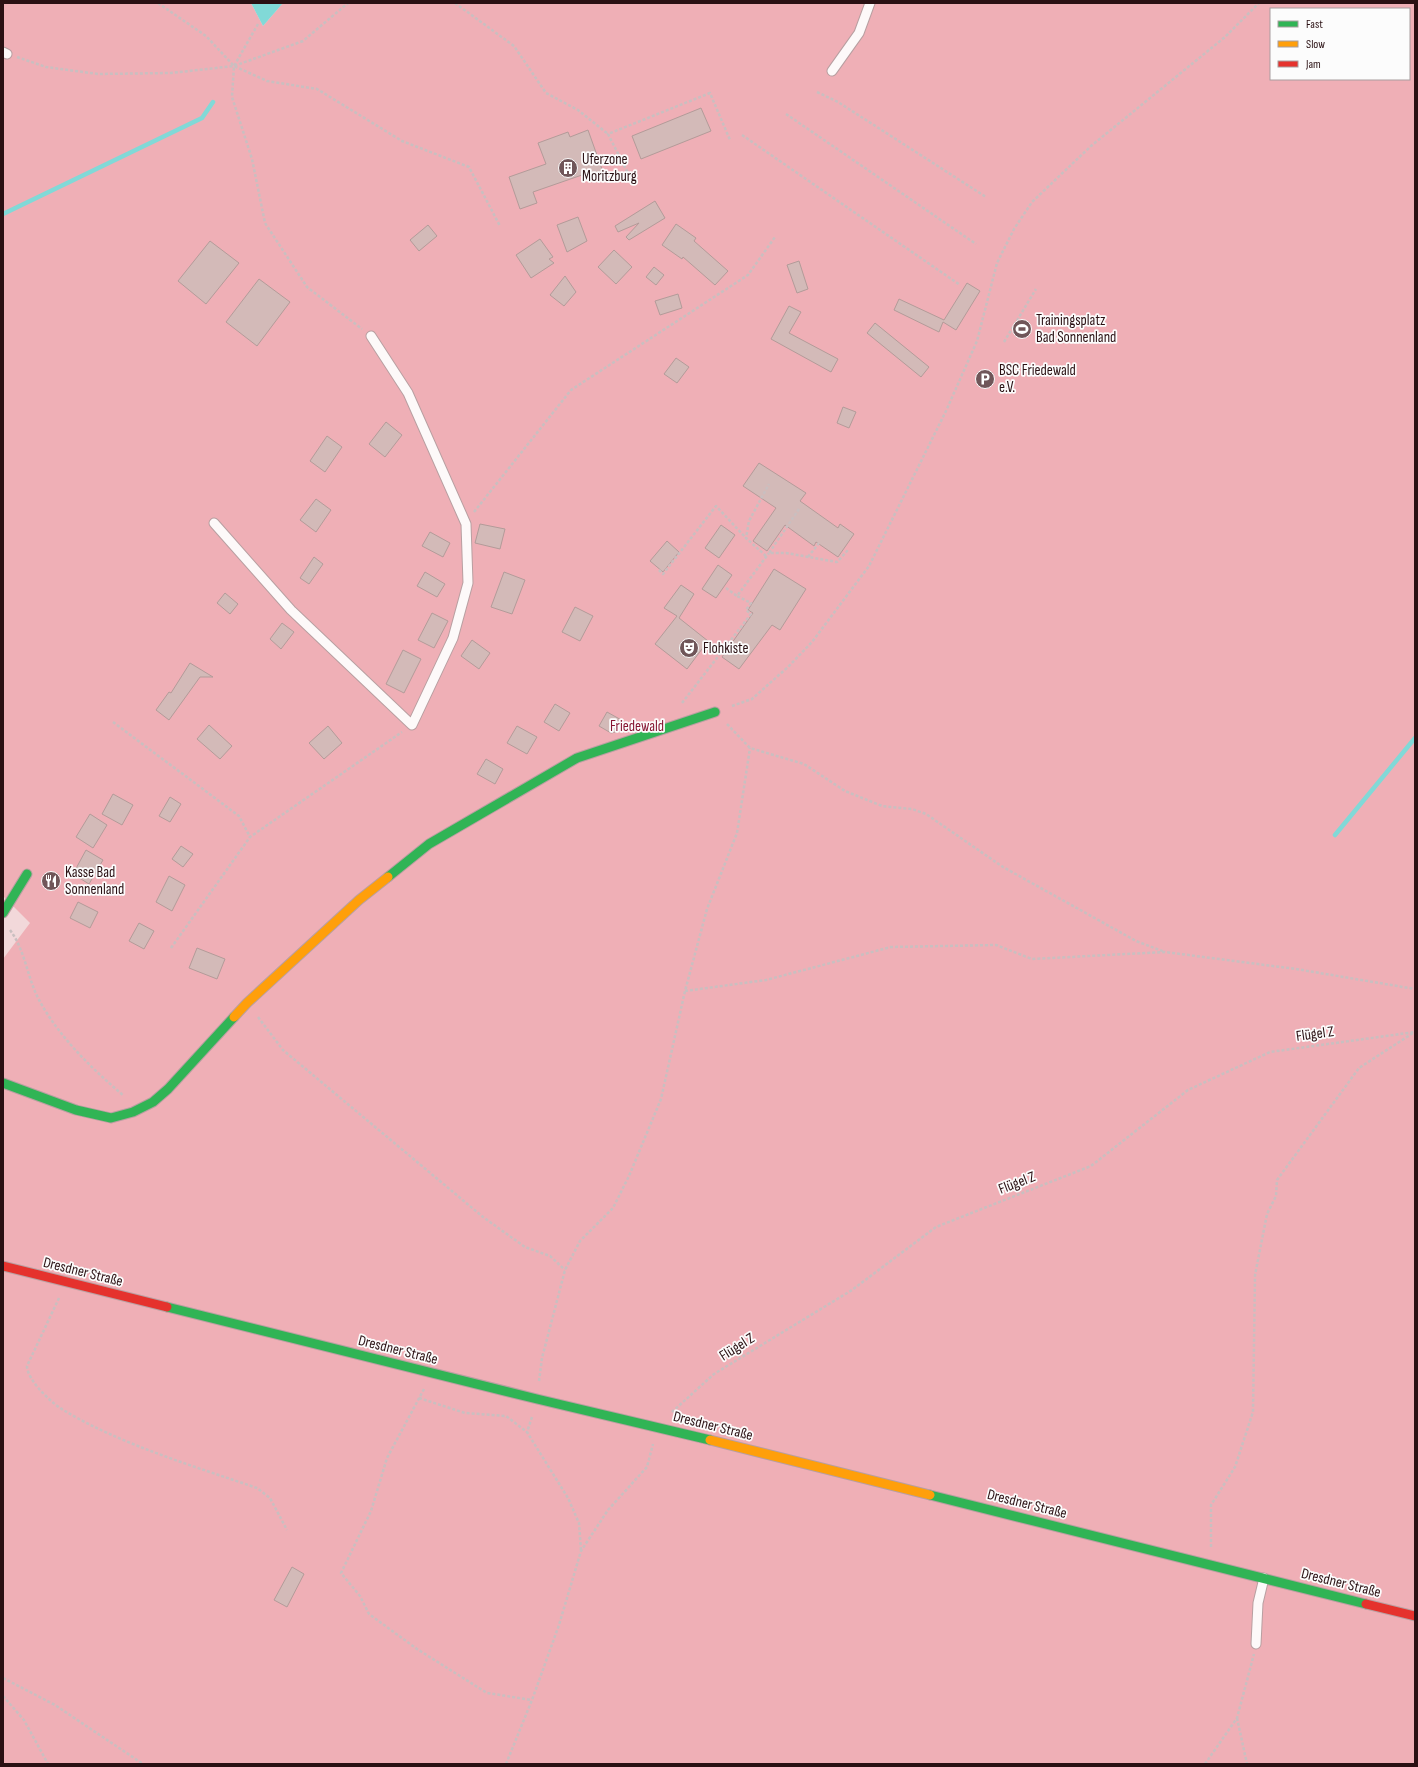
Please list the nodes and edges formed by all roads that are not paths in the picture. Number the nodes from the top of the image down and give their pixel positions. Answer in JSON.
{"nodes":[{"id":1,"x":870,"y":3,"type":"edge"},
{"id":2,"x":832,"y":71,"type":"dead end"},
{"id":3,"x":371,"y":336,"type":"road end"},
{"id":4,"x":214,"y":523,"type":"dead end"},
{"id":5,"x":715,"y":712,"type":"road end"},
{"id":6,"x":27,"y":874,"type":"dead end"},
{"id":7,"x":4,"y":910,"type":"edge"},
{"id":8,"x":3,"y":1083,"type":"edge"},
{"id":9,"x":3,"y":1266,"type":"edge"},
{"id":10,"x":1264,"y":1578,"type":"junction"},
{"id":11,"x":1415,"y":1616,"type":"edge"},
{"id":12,"x":1256,"y":1644,"type":"road end"}],
"edges":[{"from":1,"to":2,"type":"lane"},
{"from":3,"to":4,"type":"lane"},
{"from":5,"to":8,"type":"main road"},
{"from":6,"to":7,"type":"main road"},
{"from":9,"to":10,"type":"main road","name":"Dresdner Straße"},
{"from":10,"to":11,"type":"main road","name":"Dresdner Straße"},
{"from":10,"to":12,"type":"lane"}]}
